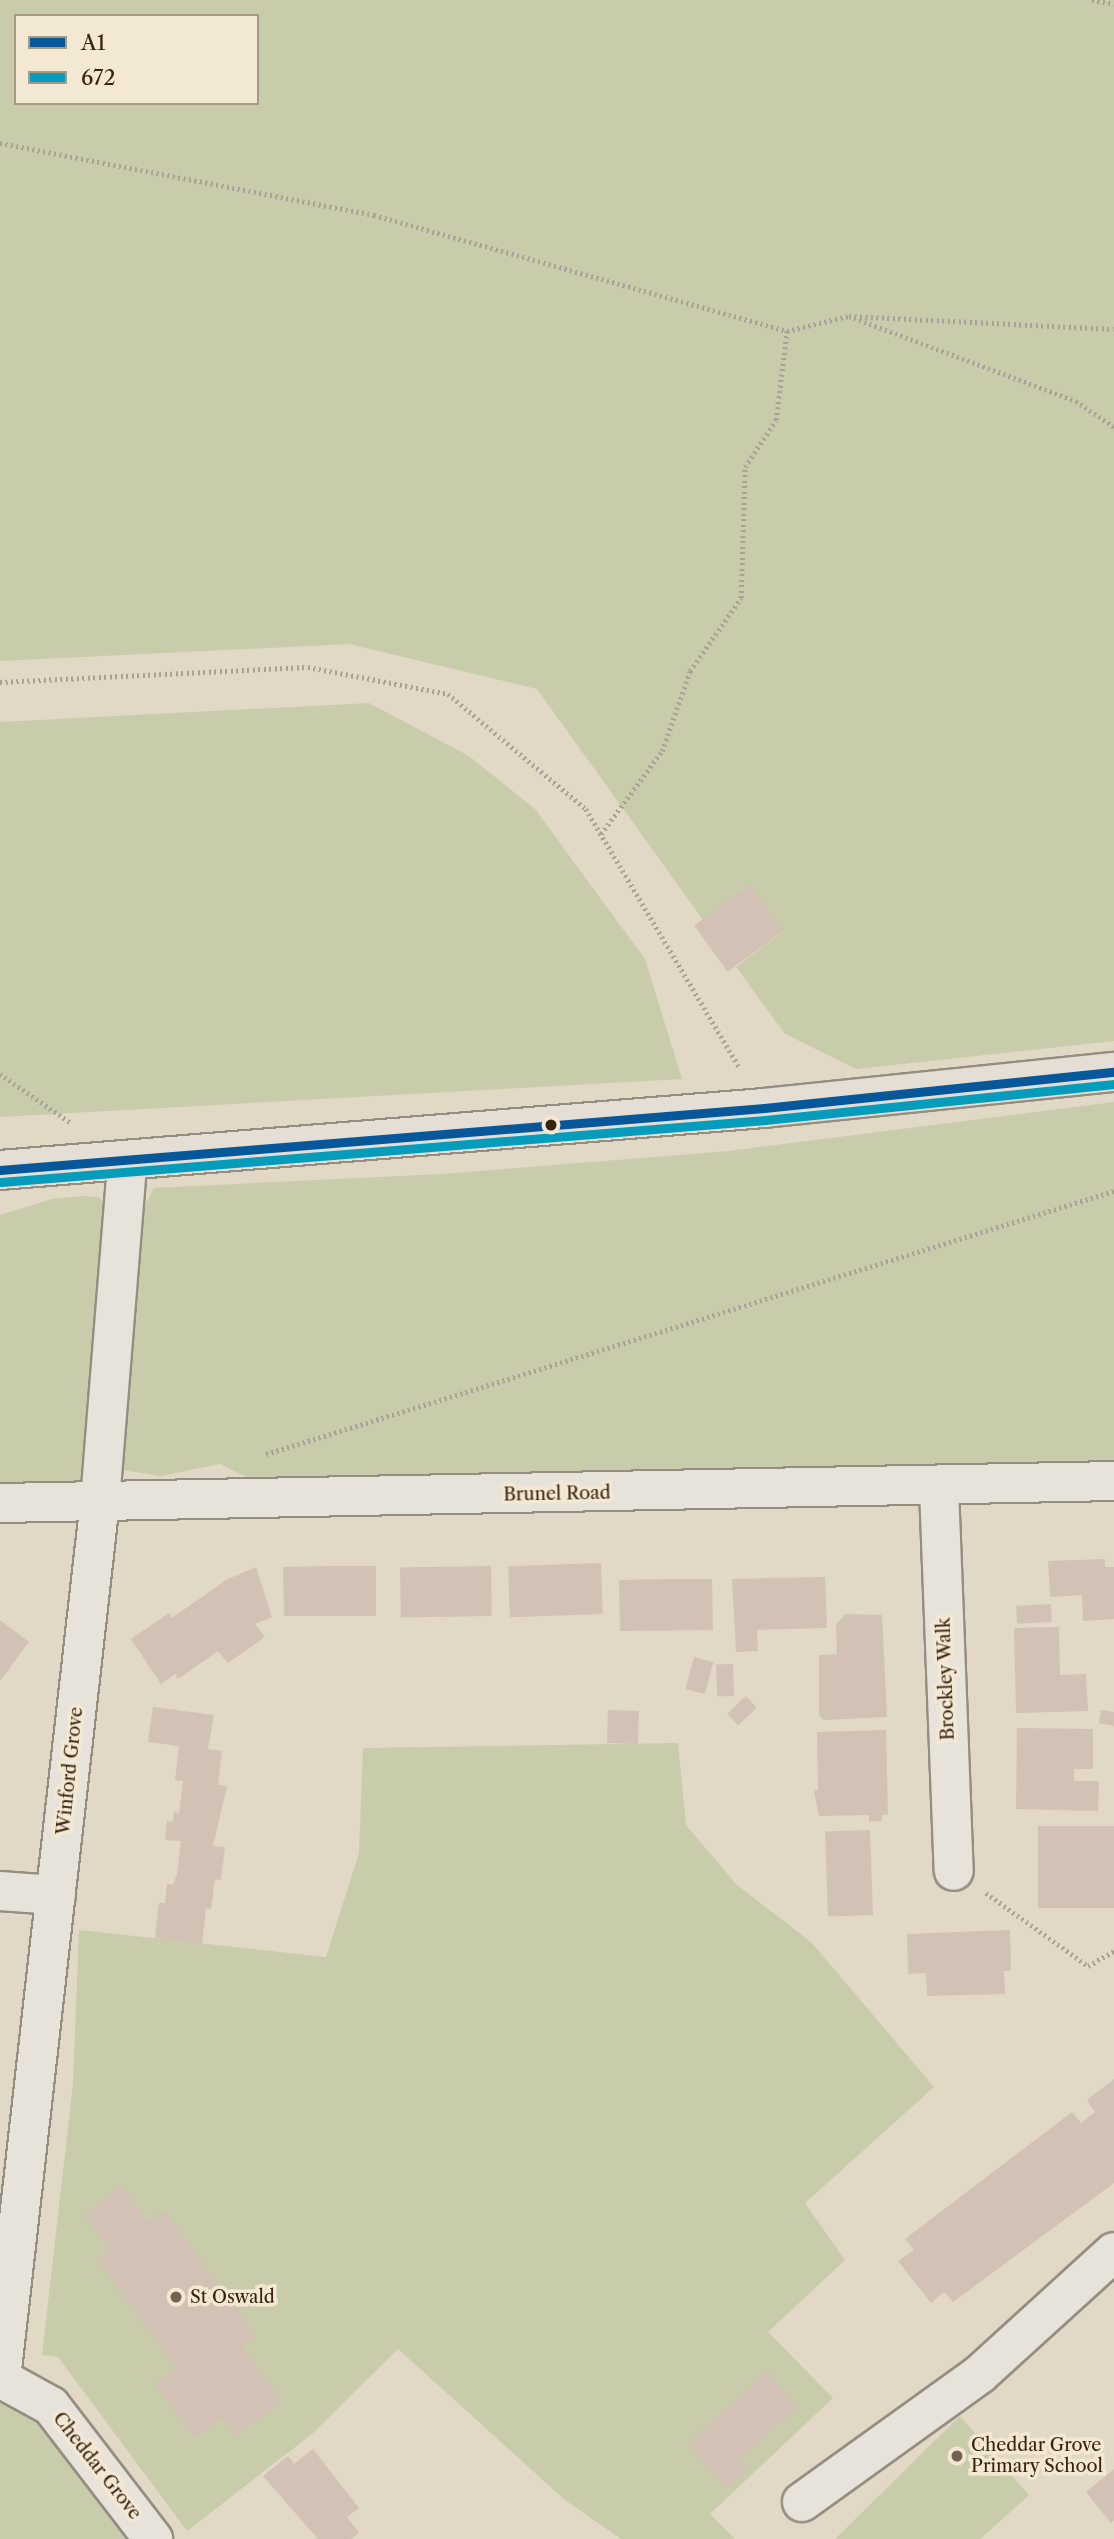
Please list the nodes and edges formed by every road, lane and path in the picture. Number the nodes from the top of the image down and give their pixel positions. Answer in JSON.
{"nodes":[{"id":1,"x":1091,"y":0,"type":"edge"},
{"id":2,"x":1114,"y":4,"type":"edge"},
{"id":3,"x":0,"y":143,"type":"edge"},
{"id":4,"x":849,"y":316,"type":"junction"},
{"id":5,"x":1114,"y":329,"type":"edge"},
{"id":6,"x":787,"y":331,"type":"junction"},
{"id":7,"x":1114,"y":427,"type":"edge"},
{"id":8,"x":0,"y":682,"type":"edge"},
{"id":9,"x":601,"y":834,"type":"junction"},
{"id":10,"x":1114,"y":1072,"type":"edge"},
{"id":11,"x":0,"y":1074,"type":"edge"},
{"id":12,"x":764,"y":1108,"type":"junction"},
{"id":13,"x":109,"y":1164,"type":"junction"},
{"id":14,"x":0,"y":1170,"type":"edge"},
{"id":15,"x":1114,"y":1191,"type":"edge"},
{"id":16,"x":253,"y":1458,"type":"dead end"},
{"id":17,"x":1114,"y":1481,"type":"edge"},
{"id":18,"x":939,"y":1488,"type":"junction"},
{"id":19,"x":100,"y":1501,"type":"junction"},
{"id":20,"x":0,"y":1503,"type":"edge"},
{"id":21,"x":954,"y":1871,"type":"joint"},
{"id":22,"x":0,"y":1891,"type":"edge"},
{"id":23,"x":56,"y":1895,"type":"junction"},
{"id":24,"x":1114,"y":1951,"type":"edge"},
{"id":25,"x":1114,"y":2252,"type":"edge"},
{"id":26,"x":0,"y":2378,"type":"edge"},
{"id":27,"x":802,"y":2502,"type":"dead end"},
{"id":28,"x":153,"y":2539,"type":"edge"}],
"edges":[{"from":1,"to":2,"type":"path"},
{"from":3,"to":6,"type":"path"},
{"from":4,"to":5,"type":"path"},
{"from":4,"to":6,"type":"path"},
{"from":4,"to":7,"type":"path"},
{"from":6,"to":9,"type":"path"},
{"from":8,"to":9,"type":"path"},
{"from":9,"to":12,"type":"path"},
{"from":10,"to":12,"type":"highway"},
{"from":11,"to":13,"type":"path"},
{"from":12,"to":13,"type":"highway"},
{"from":13,"to":14,"type":"highway"},
{"from":13,"to":19,"type":"street","name":"Winford Grove"},
{"from":15,"to":16,"type":"path"},
{"from":17,"to":18,"type":"street","name":"Brunel Road"},
{"from":18,"to":19,"type":"street","name":"Brunel Road"},
{"from":18,"to":21,"type":"street","name":"Brockley Walk"},
{"from":19,"to":20,"type":"street","name":"Brunel Road"},
{"from":19,"to":23,"type":"street","name":"Winford Grove"},
{"from":21,"to":24,"type":"path"},
{"from":22,"to":23,"type":"street"},
{"from":23,"to":26,"type":"street","name":"Winford Grove"},
{"from":25,"to":27,"type":"street"},
{"from":26,"to":28,"type":"street","name":"Cheddar Grove"}]}
